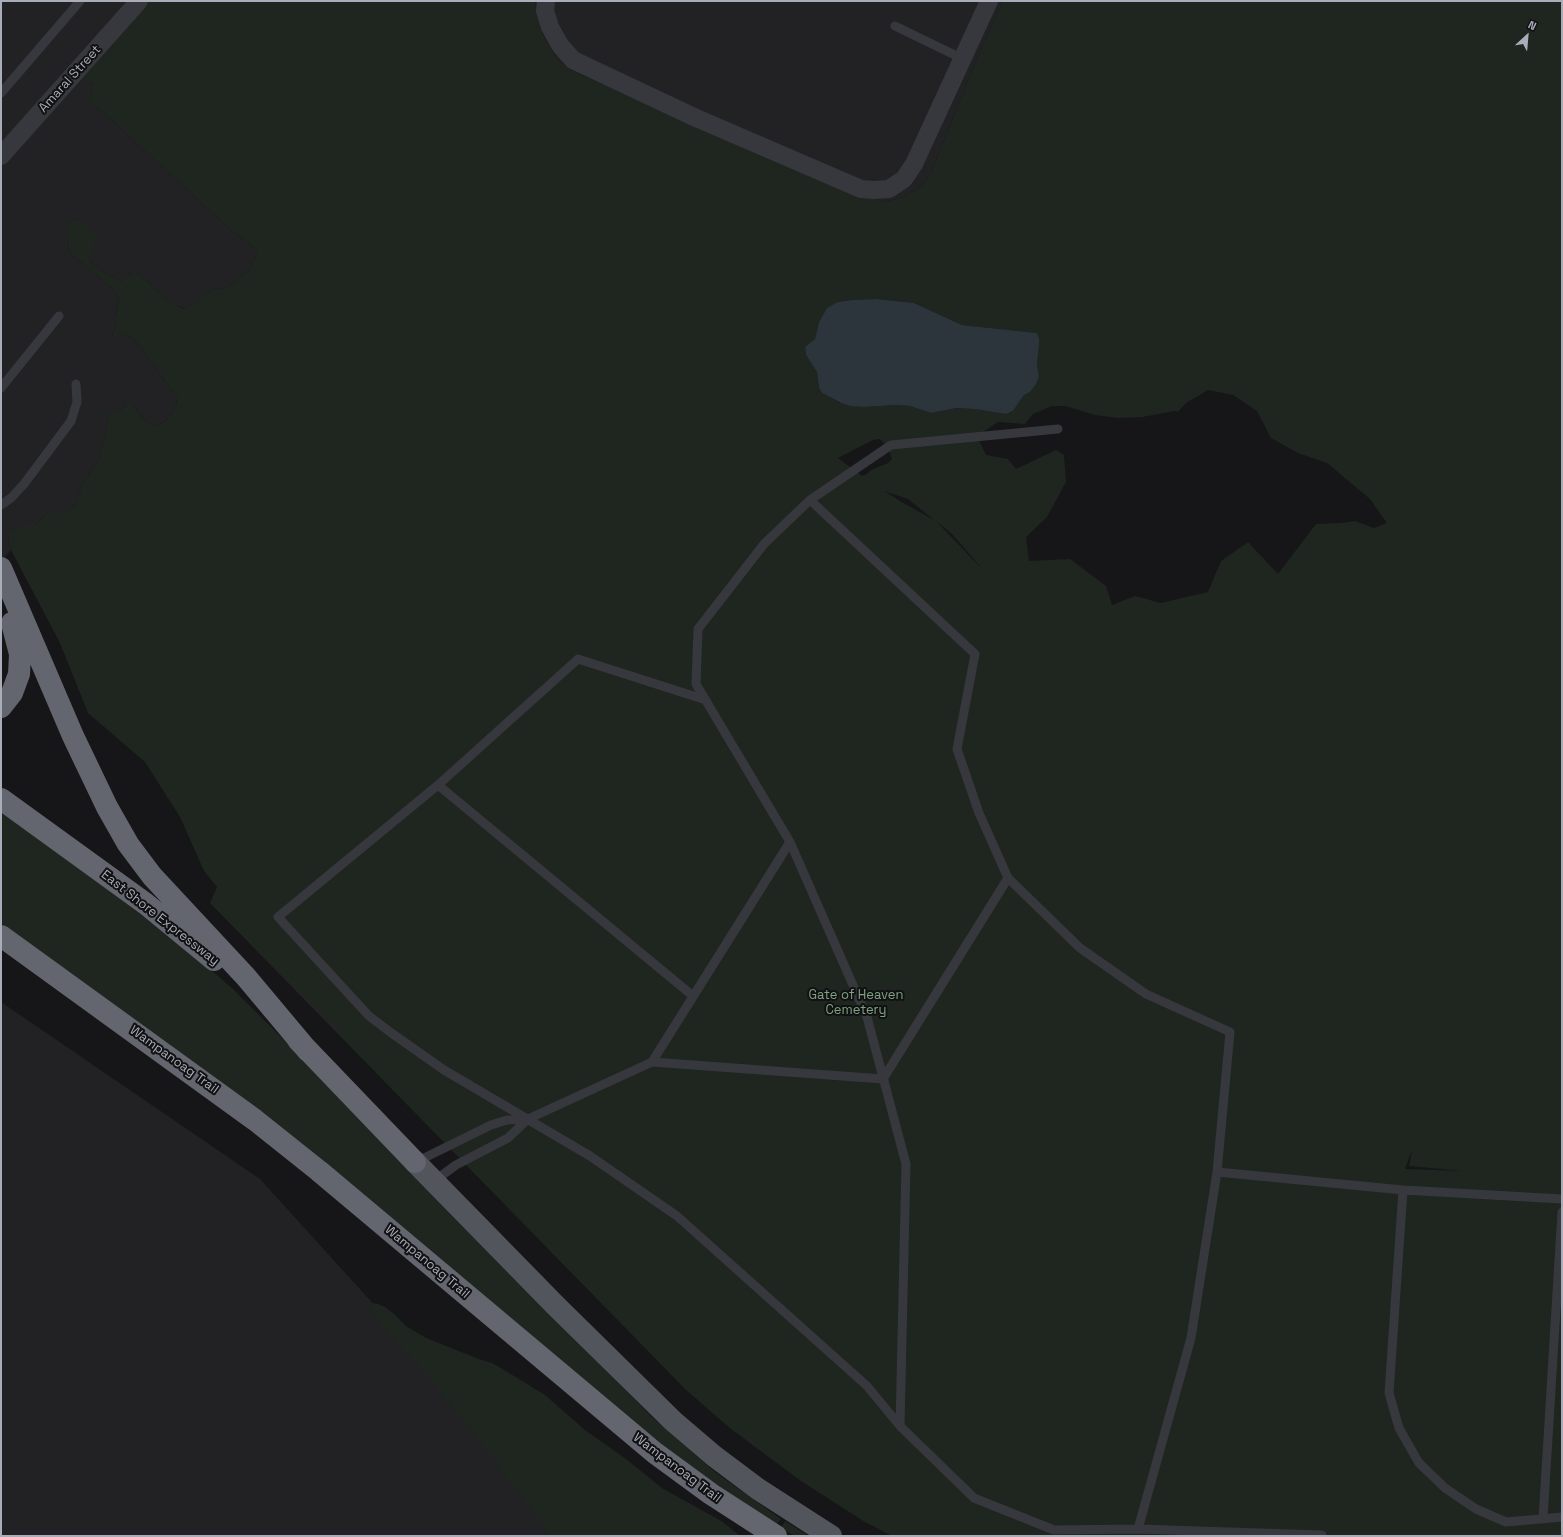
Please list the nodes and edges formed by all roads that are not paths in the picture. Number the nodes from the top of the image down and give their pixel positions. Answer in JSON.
{"nodes":[{"id":1,"x":80,"y":1,"type":"edge"},
{"id":2,"x":139,"y":1,"type":"edge"},
{"id":3,"x":546,"y":1,"type":"edge"},
{"id":4,"x":989,"y":1,"type":"edge"},
{"id":5,"x":895,"y":26,"type":"dead end"},
{"id":6,"x":962,"y":59,"type":"junction"},
{"id":7,"x":1,"y":93,"type":"edge"},
{"id":8,"x":1,"y":156,"type":"edge"},
{"id":9,"x":59,"y":316,"type":"dead end"},
{"id":10,"x":76,"y":384,"type":"dead end"},
{"id":11,"x":1,"y":388,"type":"edge"},
{"id":12,"x":1058,"y":429,"type":"dead end"},
{"id":13,"x":810,"y":500,"type":"junction"},
{"id":14,"x":1,"y":505,"type":"edge"},
{"id":15,"x":1,"y":568,"type":"edge"},
{"id":16,"x":1,"y":583,"type":"edge"},
{"id":17,"x":706,"y":700,"type":"junction"},
{"id":18,"x":1,"y":707,"type":"edge"},
{"id":19,"x":438,"y":786,"type":"junction"},
{"id":20,"x":1,"y":799,"type":"edge"},
{"id":21,"x":790,"y":842,"type":"junction"},
{"id":22,"x":1008,"y":878,"type":"junction"},
{"id":23,"x":1,"y":936,"type":"edge"},
{"id":24,"x":1,"y":948,"type":"edge"},
{"id":25,"x":76,"y":990,"type":"junction"},
{"id":26,"x":693,"y":996,"type":"junction"},
{"id":27,"x":308,"y":1051,"type":"junction"},
{"id":28,"x":652,"y":1062,"type":"junction"},
{"id":29,"x":883,"y":1079,"type":"junction"},
{"id":30,"x":528,"y":1118,"type":"junction"},
{"id":31,"x":416,"y":1162,"type":"junction"},
{"id":32,"x":1217,"y":1172,"type":"junction"},
{"id":33,"x":434,"y":1181,"type":"junction"},
{"id":34,"x":1403,"y":1190,"type":"junction"},
{"id":35,"x":1562,"y":1199,"type":"edge"},
{"id":36,"x":1562,"y":1212,"type":"edge"},
{"id":37,"x":900,"y":1426,"type":"junction"},
{"id":38,"x":1562,"y":1517,"type":"edge"},
{"id":39,"x":1543,"y":1519,"type":"junction"},
{"id":40,"x":1138,"y":1529,"type":"junction"},
{"id":41,"x":1186,"y":1533,"type":"edge"},
{"id":42,"x":1322,"y":1535,"type":"dead end"},
{"id":43,"x":776,"y":1536,"type":"edge"},
{"id":44,"x":831,"y":1536,"type":"edge"}],
"edges":[{"from":1,"to":7,"type":"lane"},
{"from":2,"to":8,"type":"street","name":"Amaral Street"},
{"from":3,"to":6,"type":"street"},
{"from":4,"to":6,"type":"street"},
{"from":5,"to":6,"type":"lane"},
{"from":9,"to":11,"type":"lane"},
{"from":10,"to":14,"type":"lane"},
{"from":12,"to":13,"type":"lane"},
{"from":13,"to":17,"type":"lane"},
{"from":13,"to":22,"type":"lane"},
{"from":15,"to":27,"type":"highway"},
{"from":16,"to":18,"type":"highway"},
{"from":17,"to":19,"type":"lane"},
{"from":17,"to":21,"type":"lane"},
{"from":19,"to":26,"type":"lane"},
{"from":19,"to":30,"type":"lane"},
{"from":20,"to":27,"type":"highway","name":"East Shore Expressway"},
{"from":21,"to":26,"type":"lane"},
{"from":21,"to":29,"type":"lane"},
{"from":22,"to":29,"type":"lane"},
{"from":22,"to":32,"type":"lane"},
{"from":23,"to":25,"type":"highway"},
{"from":24,"to":25,"type":"highway"},
{"from":25,"to":43,"type":"highway","name":"Wampanoag Trail"},
{"from":26,"to":28,"type":"lane"},
{"from":27,"to":31,"type":"highway"},
{"from":28,"to":29,"type":"lane"},
{"from":28,"to":30,"type":"lane"},
{"from":29,"to":37,"type":"lane"},
{"from":30,"to":31,"type":"lane"},
{"from":30,"to":33,"type":"lane"},
{"from":30,"to":37,"type":"lane"},
{"from":31,"to":33,"type":"main road"},
{"from":32,"to":34,"type":"lane"},
{"from":32,"to":40,"type":"lane"},
{"from":33,"to":44,"type":"main road"},
{"from":34,"to":35,"type":"lane"},
{"from":34,"to":39,"type":"lane"},
{"from":36,"to":39,"type":"lane"},
{"from":37,"to":40,"type":"lane"},
{"from":38,"to":39,"type":"lane"},
{"from":40,"to":41,"type":"lane"},
{"from":41,"to":42,"type":"lane"}]}
